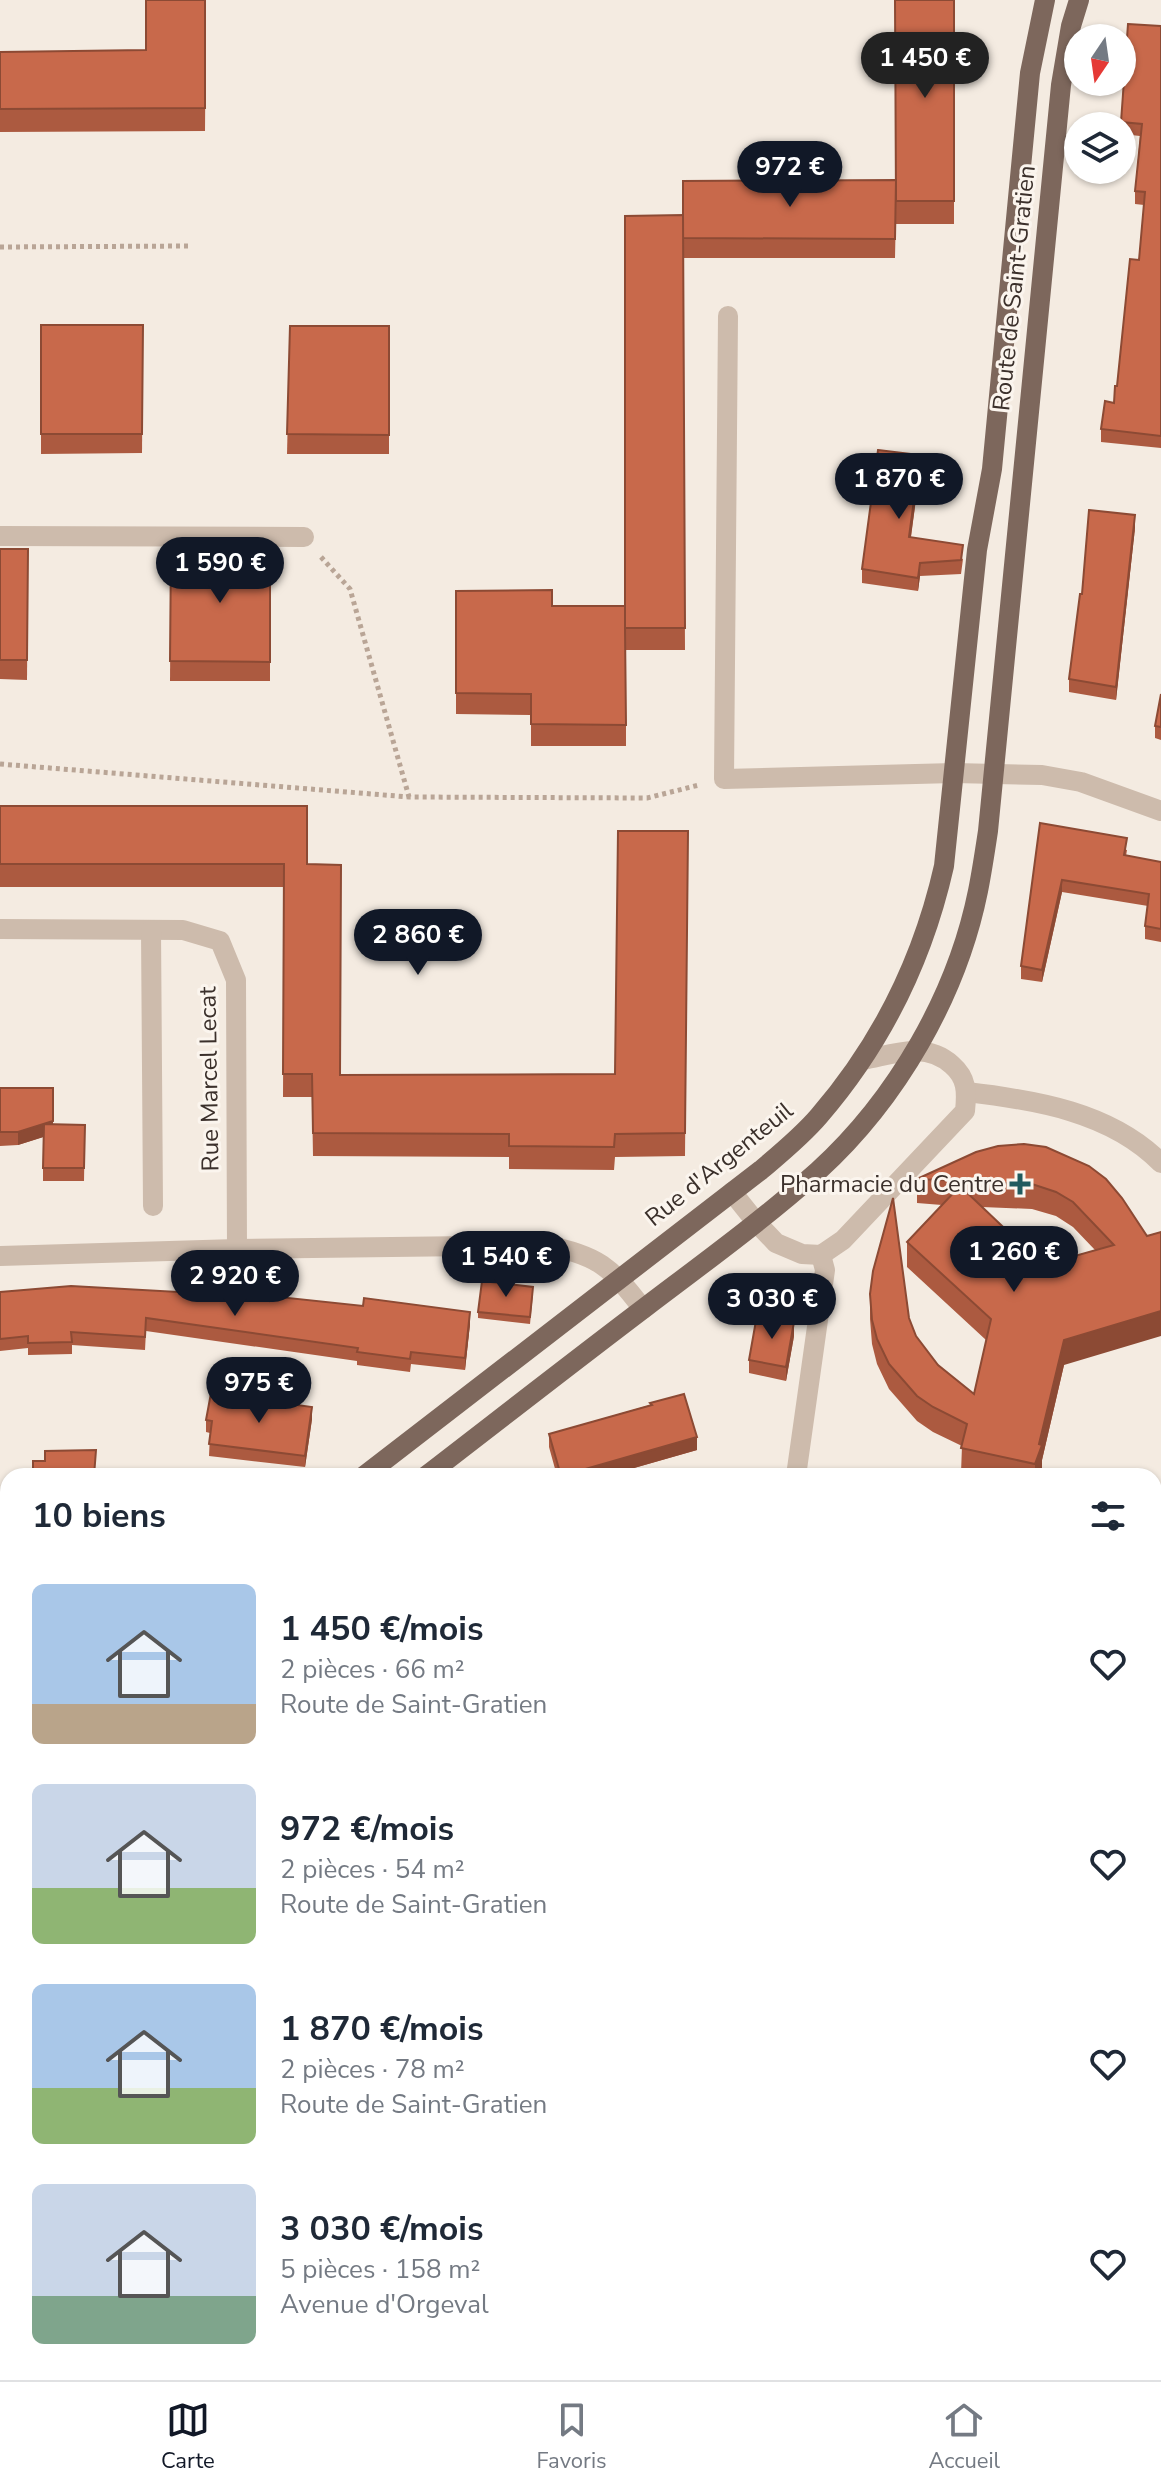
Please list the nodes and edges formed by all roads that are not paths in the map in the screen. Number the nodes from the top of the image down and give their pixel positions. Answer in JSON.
{"nodes":[{"id":1,"x":1045,"y":0,"type":"edge"},
{"id":2,"x":1079,"y":0,"type":"edge"},
{"id":3,"x":728,"y":316,"type":"dead end"},
{"id":4,"x":0,"y":536,"type":"edge"},
{"id":5,"x":304,"y":537,"type":"road end"},
{"id":6,"x":954,"y":773,"type":"junction"},
{"id":7,"x":994,"y":774,"type":"junction"},
{"id":8,"x":1161,"y":811,"type":"edge"},
{"id":9,"x":0,"y":929,"type":"edge"},
{"id":10,"x":151,"y":930,"type":"junction"},
{"id":11,"x":915,"y":1050,"type":"junction"},
{"id":12,"x":863,"y":1060,"type":"junction"},
{"id":13,"x":967,"y":1092,"type":"junction"},
{"id":14,"x":1161,"y":1163,"type":"edge"},
{"id":15,"x":732,"y":1192,"type":"junction"},
{"id":16,"x":153,"y":1206,"type":"dead end"},
{"id":17,"x":756,"y":1222,"type":"junction"},
{"id":18,"x":237,"y":1249,"type":"junction"},
{"id":19,"x":821,"y":1255,"type":"junction"},
{"id":20,"x":0,"y":1256,"type":"edge"},
{"id":21,"x":619,"y":1277,"type":"junction"},
{"id":22,"x":643,"y":1309,"type":"junction"},
{"id":23,"x":374,"y":1468,"type":"edge"},
{"id":24,"x":436,"y":1468,"type":"edge"},
{"id":25,"x":797,"y":1468,"type":"edge"}],
"edges":[{"from":1,"to":6,"type":"main road","name":"Route de Saint-Gratien"},
{"from":2,"to":7,"type":"main road","name":"Route de Saint-Gratien"},
{"from":3,"to":6,"type":"street"},
{"from":4,"to":5,"type":"street"},
{"from":6,"to":7,"type":"street"},
{"from":6,"to":12,"type":"main road","name":"Rue d'Argenteuil"},
{"from":7,"to":8,"type":"street"},
{"from":7,"to":11,"type":"main road"},
{"from":9,"to":10,"type":"street","name":"Rue Marcel Lecat"},
{"from":10,"to":16,"type":"street"},
{"from":10,"to":18,"type":"street","name":"Rue Marcel Lecat"},
{"from":11,"to":12,"type":"street"},
{"from":11,"to":13,"type":"street"},
{"from":11,"to":17,"type":"main road"},
{"from":12,"to":15,"type":"main road","name":"Rue d'Argenteuil"},
{"from":13,"to":14,"type":"street"},
{"from":13,"to":19,"type":"street"},
{"from":15,"to":17,"type":"street"},
{"from":15,"to":21,"type":"main road","name":"Rue d'Argenteuil"},
{"from":17,"to":19,"type":"street"},
{"from":17,"to":22,"type":"main road"},
{"from":18,"to":20,"type":"street"},
{"from":18,"to":21,"type":"street"},
{"from":19,"to":25,"type":"street"},
{"from":21,"to":22,"type":"street"},
{"from":21,"to":23,"type":"main road","name":"Rue d'Argenteuil"},
{"from":22,"to":24,"type":"main road"}]}
